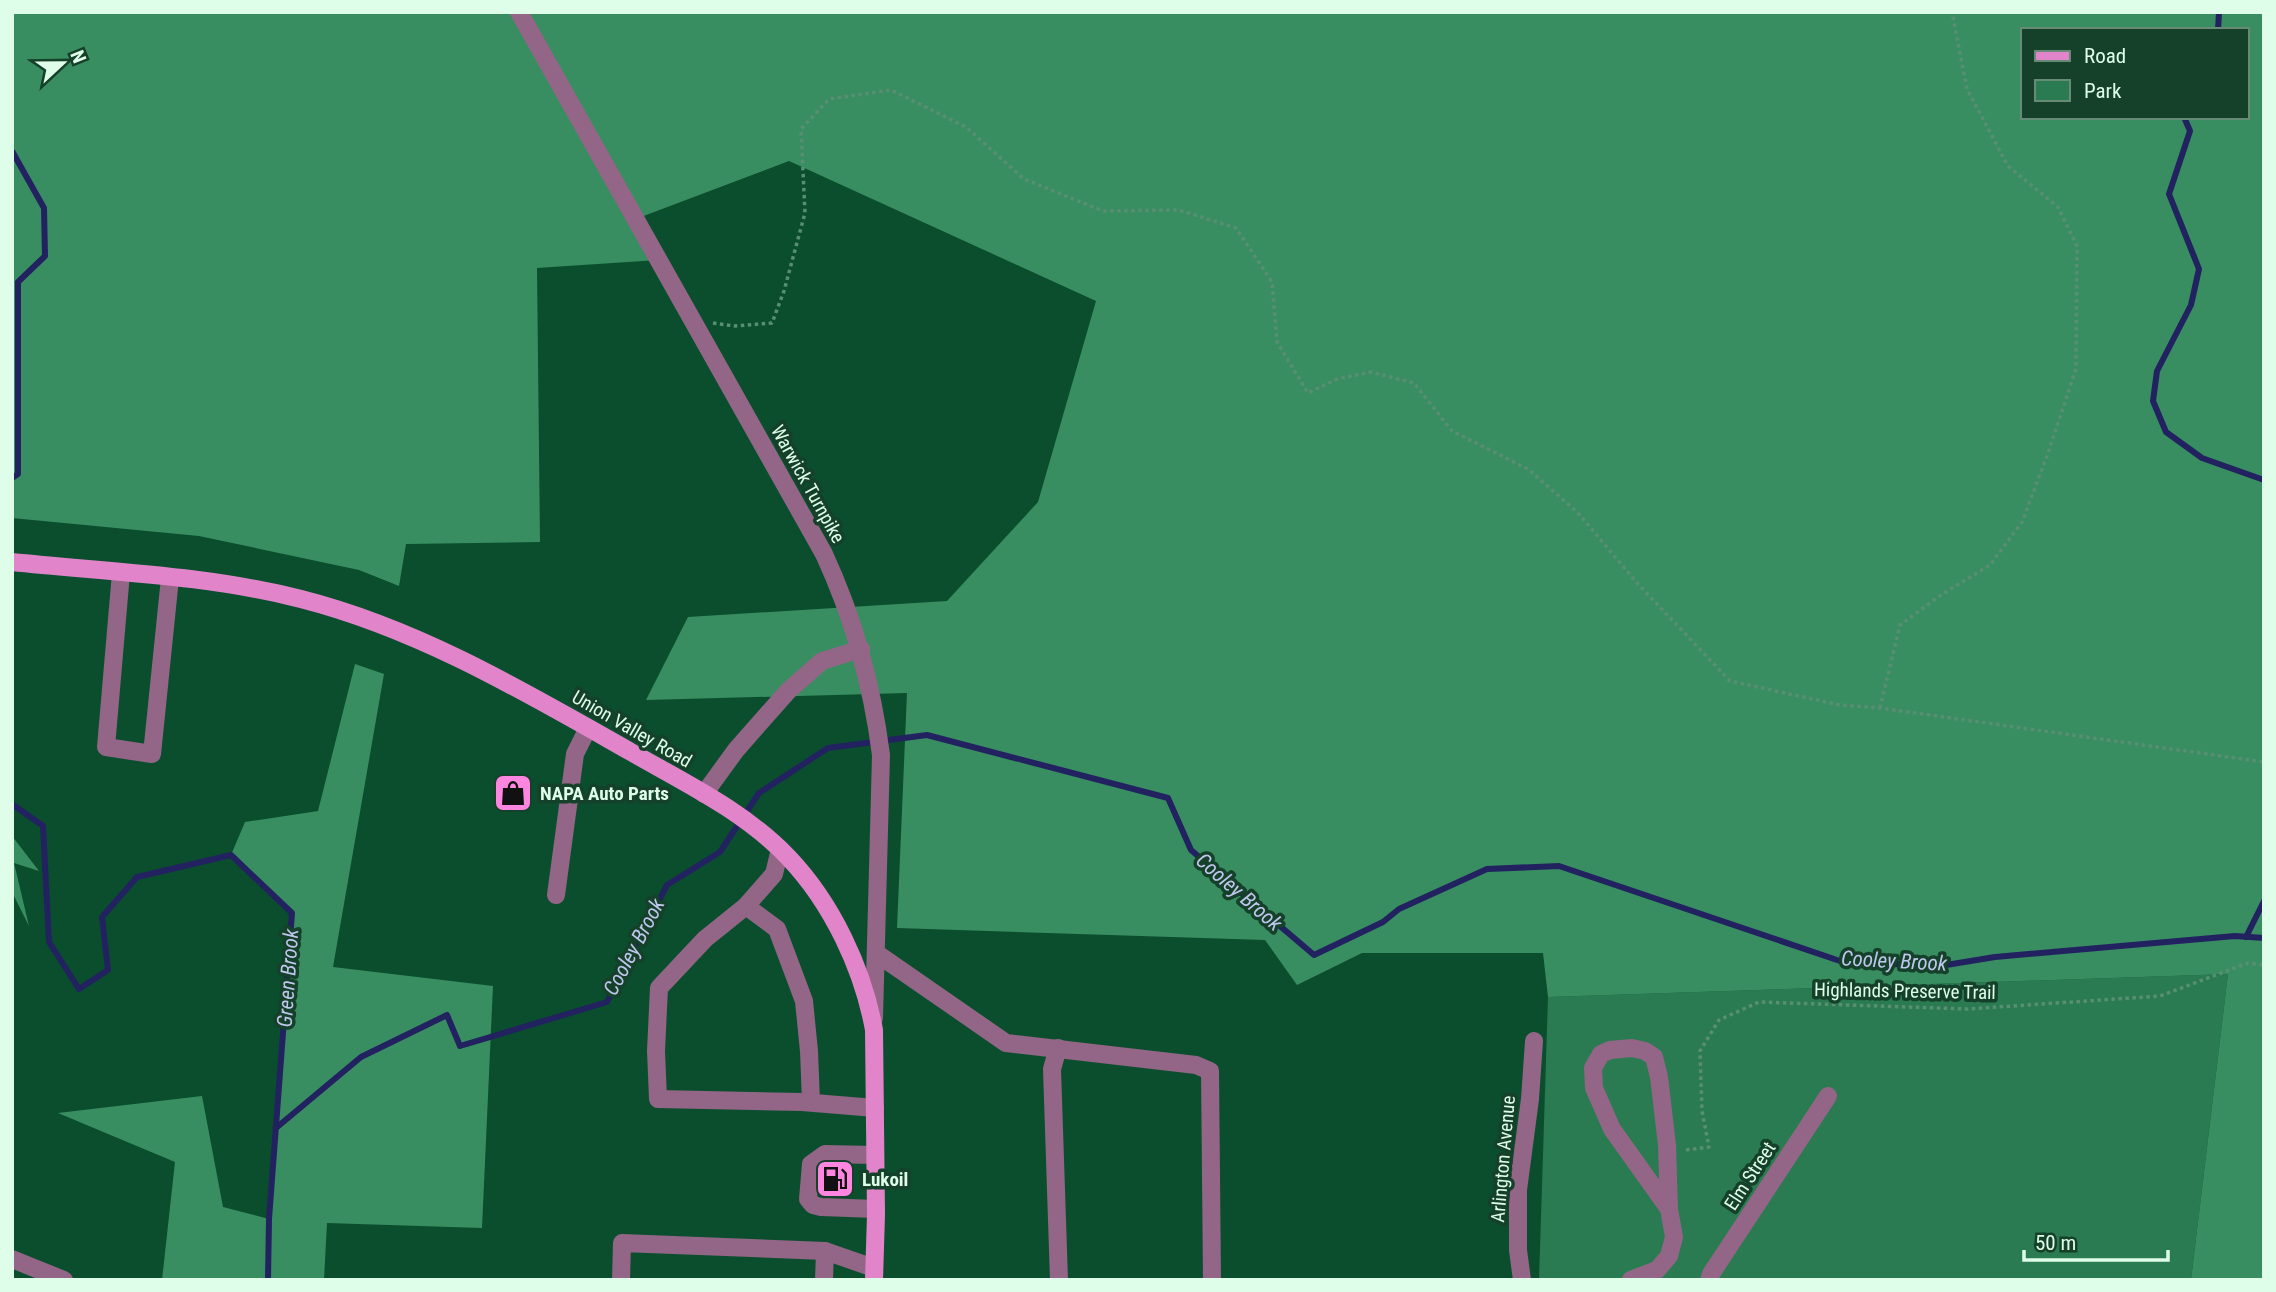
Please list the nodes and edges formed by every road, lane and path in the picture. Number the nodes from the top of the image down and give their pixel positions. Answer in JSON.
{"nodes":[{"id":1,"x":519,"y":12,"type":"edge"},
{"id":2,"x":1952,"y":12,"type":"edge"},
{"id":3,"x":690,"y":319,"type":"junction"},
{"id":4,"x":12,"y":562,"type":"edge"},
{"id":5,"x":121,"y":573,"type":"junction"},
{"id":6,"x":170,"y":578,"type":"junction"},
{"id":7,"x":861,"y":649,"type":"junction"},
{"id":8,"x":1880,"y":708,"type":"junction"},
{"id":9,"x":588,"y":728,"type":"junction"},
{"id":10,"x":2264,"y":762,"type":"edge"},
{"id":11,"x":704,"y":794,"type":"junction"},
{"id":12,"x":780,"y":849,"type":"junction"},
{"id":13,"x":556,"y":895,"type":"dead end"},
{"id":14,"x":746,"y":906,"type":"junction"},
{"id":15,"x":876,"y":953,"type":"junction"},
{"id":16,"x":2264,"y":965,"type":"edge"},
{"id":17,"x":874,"y":1030,"type":"junction"},
{"id":18,"x":1534,"y":1041,"type":"dead end"},
{"id":19,"x":1058,"y":1048,"type":"junction"},
{"id":20,"x":1828,"y":1096,"type":"dead end"},
{"id":21,"x":811,"y":1102,"type":"junction"},
{"id":22,"x":875,"y":1108,"type":"junction"},
{"id":23,"x":1667,"y":1153,"type":"junction"},
{"id":24,"x":875,"y":1155,"type":"junction"},
{"id":25,"x":876,"y":1209,"type":"junction"},
{"id":26,"x":1669,"y":1209,"type":"junction"},
{"id":27,"x":825,"y":1251,"type":"junction"},
{"id":28,"x":12,"y":1259,"type":"edge"},
{"id":29,"x":874,"y":1274,"type":"edge"},
{"id":30,"x":64,"y":1280,"type":"edge"},
{"id":31,"x":621,"y":1280,"type":"edge"},
{"id":32,"x":824,"y":1280,"type":"edge"},
{"id":33,"x":1059,"y":1280,"type":"edge"},
{"id":34,"x":1212,"y":1280,"type":"edge"},
{"id":35,"x":1522,"y":1280,"type":"edge"},
{"id":36,"x":1630,"y":1280,"type":"edge"},
{"id":37,"x":1709,"y":1280,"type":"edge"}],
"edges":[{"from":1,"to":3,"type":"street","name":"Warwick Turnpike"},
{"from":2,"to":8,"type":"path"},
{"from":3,"to":7,"type":"street","name":"Warwick Turnpike"},
{"from":3,"to":8,"type":"path"},
{"from":4,"to":5,"type":"main road","name":"Union Valley Road"},
{"from":5,"to":6,"type":"main road","name":"Union Valley Road"},
{"from":5,"to":6,"type":"street"},
{"from":6,"to":9,"type":"main road","name":"Union Valley Road"},
{"from":7,"to":11,"type":"street"},
{"from":7,"to":15,"type":"street","name":"Warwick Turnpike"},
{"from":8,"to":10,"type":"path"},
{"from":9,"to":11,"type":"main road","name":"Union Valley Road"},
{"from":9,"to":13,"type":"street"},
{"from":11,"to":12,"type":"main road","name":"Union Valley Road"},
{"from":12,"to":14,"type":"street"},
{"from":12,"to":17,"type":"main road","name":"Union Valley Road"},
{"from":14,"to":21,"type":"street"},
{"from":14,"to":21,"type":"street"},
{"from":15,"to":17,"type":"street","name":"Warwick Turnpike"},
{"from":15,"to":19,"type":"street"},
{"from":16,"to":23,"type":"path","name":"Highlands Preserve Trail"},
{"from":17,"to":22,"type":"main road","name":"Union Valley Road"},
{"from":18,"to":35,"type":"street","name":"Arlington Avenue"},
{"from":19,"to":33,"type":"street"},
{"from":19,"to":34,"type":"street"},
{"from":20,"to":37,"type":"street","name":"Elm Street"},
{"from":21,"to":22,"type":"street"},
{"from":22,"to":24,"type":"main road","name":"Union Valley Road"},
{"from":23,"to":26,"type":"street"},
{"from":23,"to":26,"type":"street"},
{"from":24,"to":25,"type":"main road","name":"Union Valley Road"},
{"from":24,"to":25,"type":"street"},
{"from":25,"to":29,"type":"main road","name":"Union Valley Road"},
{"from":26,"to":36,"type":"street"},
{"from":27,"to":29,"type":"street"},
{"from":27,"to":31,"type":"street"},
{"from":27,"to":32,"type":"street"},
{"from":28,"to":30,"type":"street"}]}
